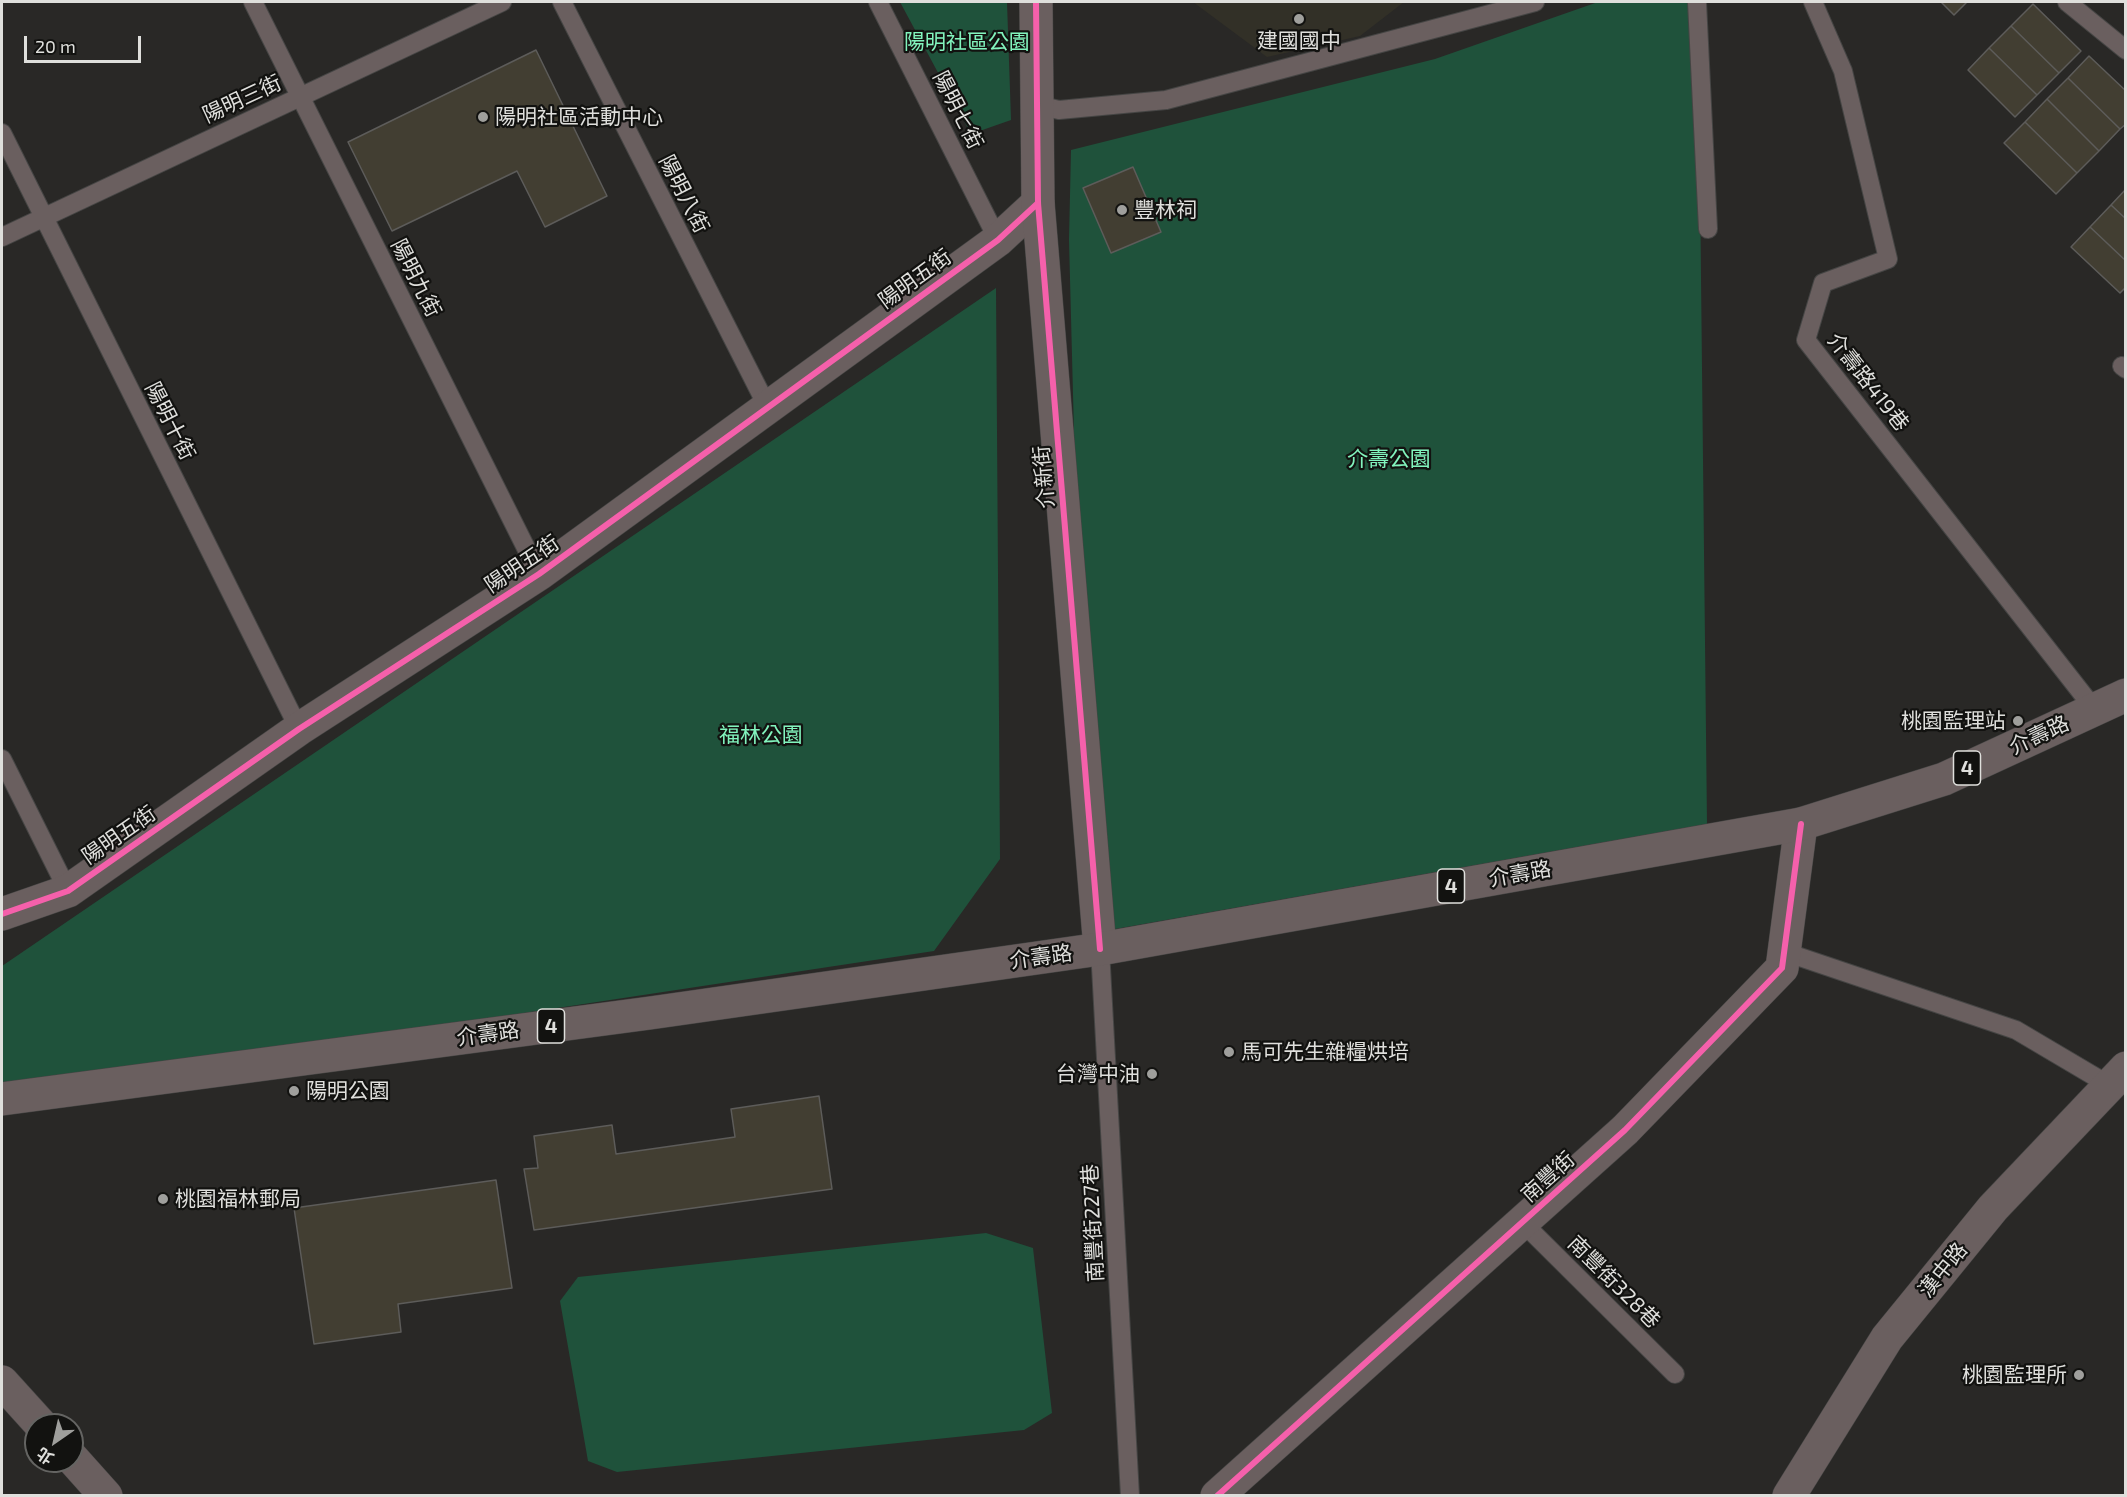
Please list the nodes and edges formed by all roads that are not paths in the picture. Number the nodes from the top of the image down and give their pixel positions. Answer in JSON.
{"nodes":[{"id":1,"x":253,"y":2,"type":"edge"},
{"id":2,"x":502,"y":2,"type":"edge"},
{"id":3,"x":562,"y":2,"type":"edge"},
{"id":4,"x":878,"y":2,"type":"edge"},
{"id":5,"x":1036,"y":2,"type":"edge"},
{"id":6,"x":1534,"y":2,"type":"edge"},
{"id":7,"x":1697,"y":2,"type":"edge"},
{"id":8,"x":1813,"y":2,"type":"edge"},
{"id":9,"x":2067,"y":2,"type":"edge"},
{"id":10,"x":2126,"y":50,"type":"edge"},
{"id":11,"x":300,"y":96,"type":"junction"},
{"id":12,"x":1038,"y":105,"type":"junction"},
{"id":13,"x":2,"y":133,"type":"edge"},
{"id":14,"x":1038,"y":203,"type":"junction"},
{"id":15,"x":44,"y":218,"type":"junction"},
{"id":16,"x":1708,"y":229,"type":"dead end"},
{"id":17,"x":2,"y":237,"type":"edge"},
{"id":18,"x":998,"y":240,"type":"junction"},
{"id":19,"x":767,"y":406,"type":"junction"},
{"id":20,"x":539,"y":574,"type":"junction"},
{"id":21,"x":2126,"y":695,"type":"edge"},
{"id":22,"x":2095,"y":710,"type":"junction"},
{"id":23,"x":299,"y":729,"type":"junction"},
{"id":24,"x":2,"y":759,"type":"edge"},
{"id":25,"x":1802,"y":824,"type":"junction"},
{"id":26,"x":68,"y":891,"type":"junction"},
{"id":27,"x":2,"y":914,"type":"edge"},
{"id":28,"x":1100,"y":949,"type":"junction"},
{"id":29,"x":1785,"y":952,"type":"junction"},
{"id":30,"x":2117,"y":1076,"type":"edge"},
{"id":31,"x":2,"y":1099,"type":"edge"},
{"id":32,"x":1522,"y":1222,"type":"junction"},
{"id":33,"x":1675,"y":1374,"type":"dead end"},
{"id":34,"x":2,"y":1382,"type":"edge"},
{"id":35,"x":30,"y":1413,"type":"edge"},
{"id":36,"x":84,"y":1471,"type":"edge"},
{"id":37,"x":106,"y":1496,"type":"edge"},
{"id":38,"x":1130,"y":1496,"type":"edge"},
{"id":39,"x":1217,"y":1496,"type":"edge"},
{"id":40,"x":1790,"y":1496,"type":"edge"}],
"edges":[{"from":1,"to":11,"type":"lane","name":"陽明九街"},
{"from":2,"to":11,"type":"lane","name":"陽明三街"},
{"from":3,"to":19,"type":"lane","name":"陽明八街"},
{"from":4,"to":18,"type":"lane","name":"陽明七街"},
{"from":5,"to":12,"type":"street","name":"介新街"},
{"from":6,"to":12,"type":"lane"},
{"from":7,"to":16,"type":"lane"},
{"from":8,"to":22,"type":"lane","name":"介壽路419巷"},
{"from":9,"to":10,"type":"lane"},
{"from":11,"to":15,"type":"lane","name":"陽明三街"},
{"from":11,"to":20,"type":"lane","name":"陽明九街"},
{"from":12,"to":14,"type":"street","name":"介新街"},
{"from":13,"to":15,"type":"lane","name":"陽明十街"},
{"from":14,"to":18,"type":"street","name":"陽明五街"},
{"from":14,"to":28,"type":"street","name":"介新街"},
{"from":15,"to":17,"type":"lane","name":"陽明三街"},
{"from":15,"to":23,"type":"lane","name":"陽明十街"},
{"from":18,"to":19,"type":"street","name":"陽明五街"},
{"from":19,"to":20,"type":"street","name":"陽明五街"},
{"from":20,"to":23,"type":"street","name":"陽明五街"},
{"from":21,"to":22,"type":"street","name":"介壽路","number":"4"},
{"from":22,"to":25,"type":"street","name":"介壽路","number":"4"},
{"from":23,"to":26,"type":"street","name":"陽明五街"},
{"from":24,"to":26,"type":"lane"},
{"from":25,"to":28,"type":"street","name":"介壽路","number":"4"},
{"from":25,"to":29,"type":"street","name":"南豐街"},
{"from":26,"to":27,"type":"street","name":"陽明五街"},
{"from":28,"to":31,"type":"street","name":"介壽路","number":"4"},
{"from":28,"to":38,"type":"lane","name":"南豐街227巷"},
{"from":29,"to":30,"type":"lane"},
{"from":29,"to":32,"type":"street","name":"南豐街"},
{"from":30,"to":40,"type":"street","name":"漢中路"},
{"from":32,"to":33,"type":"lane","name":"南豐街328巷"},
{"from":32,"to":39,"type":"street","name":"南豐街"},
{"from":34,"to":35,"type":"street"},
{"from":36,"to":37,"type":"street"}]}
